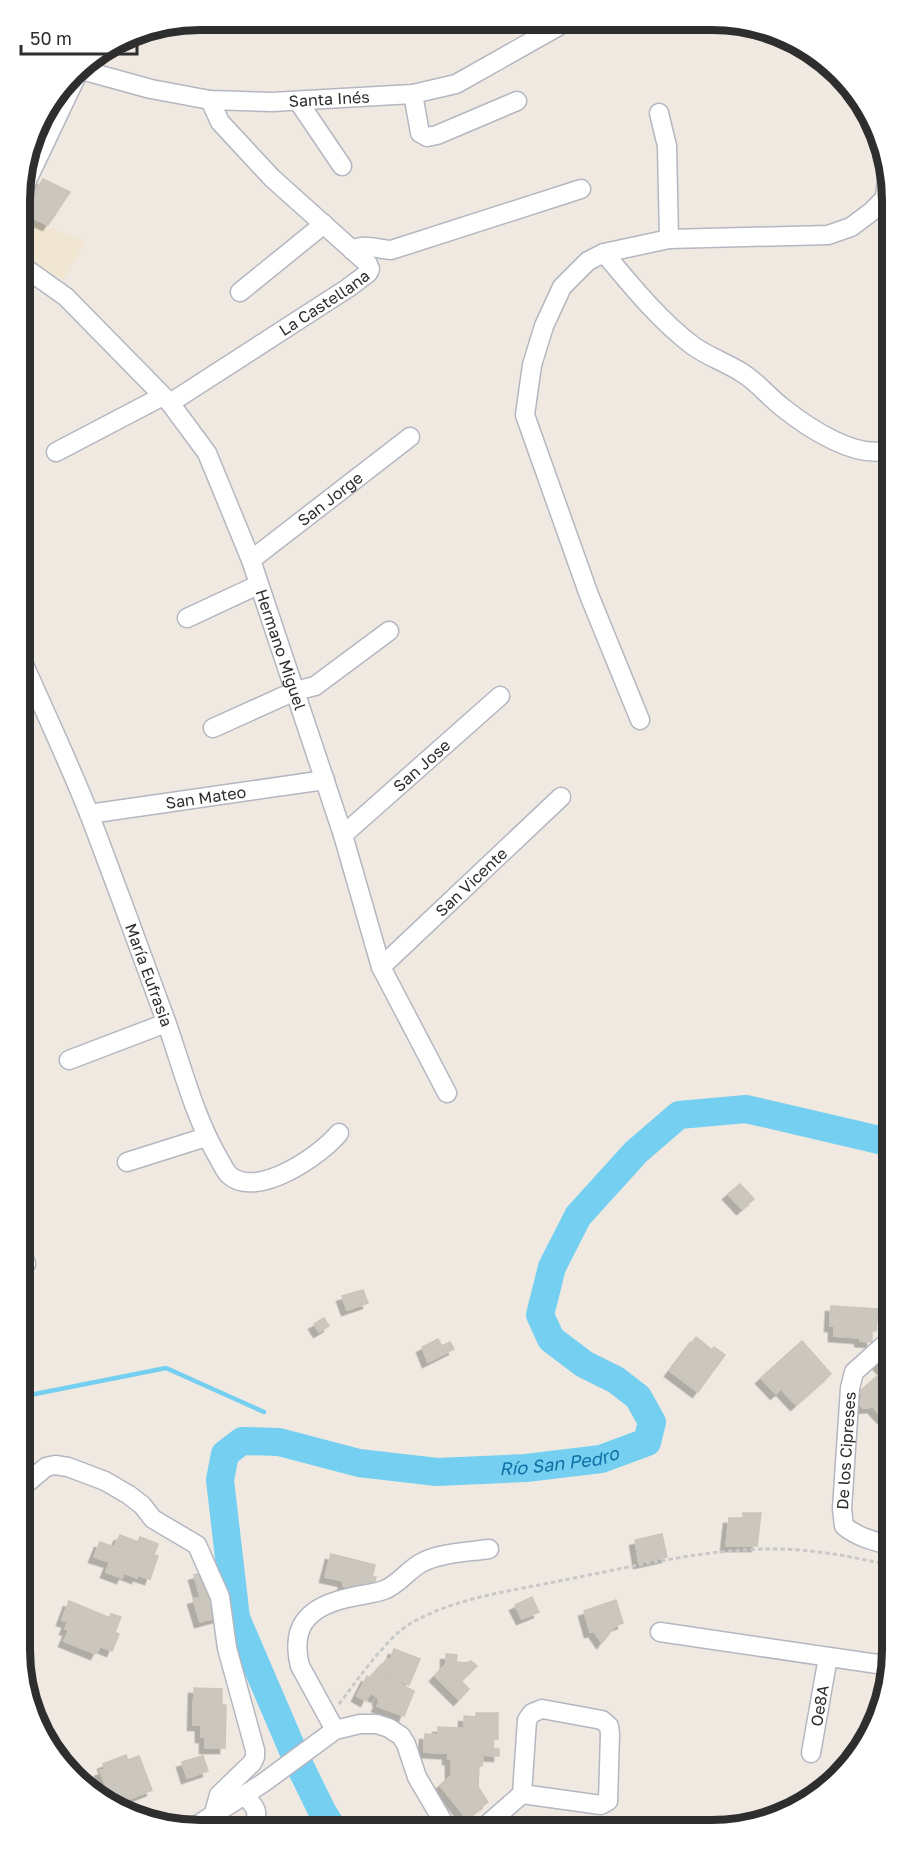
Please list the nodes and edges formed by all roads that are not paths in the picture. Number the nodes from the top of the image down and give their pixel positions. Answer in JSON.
{"nodes":[{"id":1,"x":552,"y":30,"type":"edge"},
{"id":2,"x":88,"y":72,"type":"edge"},
{"id":3,"x":68,"y":94,"type":"edge"},
{"id":4,"x":412,"y":94,"type":"junction"},
{"id":5,"x":210,"y":100,"type":"junction"},
{"id":6,"x":298,"y":101,"type":"junction"},
{"id":7,"x":517,"y":101,"type":"dead end"},
{"id":8,"x":659,"y":113,"type":"dead end"},
{"id":9,"x":34,"y":166,"type":"edge"},
{"id":10,"x":342,"y":166,"type":"dead end"},
{"id":11,"x":581,"y":189,"type":"dead end"},
{"id":12,"x":882,"y":200,"type":"edge"},
{"id":13,"x":324,"y":224,"type":"junction"},
{"id":14,"x":669,"y":239,"type":"junction"},
{"id":15,"x":352,"y":250,"type":"junction"},
{"id":16,"x":604,"y":253,"type":"junction"},
{"id":17,"x":30,"y":271,"type":"edge"},
{"id":18,"x":240,"y":292,"type":"dead end"},
{"id":19,"x":166,"y":399,"type":"junction"},
{"id":20,"x":410,"y":437,"type":"dead end"},
{"id":21,"x":882,"y":451,"type":"edge"},
{"id":22,"x":56,"y":452,"type":"dead end"},
{"id":23,"x":251,"y":560,"type":"junction"},
{"id":24,"x":258,"y":585,"type":"junction"},
{"id":25,"x":187,"y":618,"type":"dead end"},
{"id":26,"x":389,"y":631,"type":"dead end"},
{"id":27,"x":30,"y":679,"type":"edge"},
{"id":28,"x":295,"y":691,"type":"junction"},
{"id":29,"x":500,"y":696,"type":"dead end"},
{"id":30,"x":640,"y":720,"type":"dead end"},
{"id":31,"x":213,"y":728,"type":"dead end"},
{"id":32,"x":325,"y":780,"type":"junction"},
{"id":33,"x":561,"y":797,"type":"dead end"},
{"id":34,"x":89,"y":814,"type":"junction"},
{"id":35,"x":343,"y":835,"type":"junction"},
{"id":36,"x":381,"y":967,"type":"junction"},
{"id":37,"x":166,"y":1023,"type":"junction"},
{"id":38,"x":69,"y":1060,"type":"dead end"},
{"id":39,"x":447,"y":1093,"type":"dead end"},
{"id":40,"x":339,"y":1133,"type":"dead end"},
{"id":41,"x":206,"y":1137,"type":"junction"},
{"id":42,"x":127,"y":1162,"type":"dead end"},
{"id":43,"x":882,"y":1347,"type":"edge"},
{"id":44,"x":30,"y":1481,"type":"edge"},
{"id":45,"x":882,"y":1543,"type":"edge"},
{"id":46,"x":489,"y":1549,"type":"dead end"},
{"id":47,"x":660,"y":1632,"type":"dead end"},
{"id":48,"x":828,"y":1658,"type":"junction"},
{"id":49,"x":882,"y":1665,"type":"edge"},
{"id":50,"x":328,"y":1735,"type":"junction"},
{"id":51,"x":811,"y":1753,"type":"dead end"},
{"id":52,"x":522,"y":1794,"type":"junction"},
{"id":53,"x":244,"y":1795,"type":"junction"},
{"id":54,"x":214,"y":1813,"type":"junction"},
{"id":55,"x":204,"y":1820,"type":"edge"},
{"id":56,"x":256,"y":1820,"type":"edge"},
{"id":57,"x":442,"y":1820,"type":"edge"},
{"id":58,"x":492,"y":1820,"type":"edge"}],
"edges":[{"from":1,"to":4,"type":"street","name":"Santa Inés"},
{"from":2,"to":5,"type":"street","name":"Santa Inés"},
{"from":3,"to":9,"type":"street"},
{"from":4,"to":6,"type":"street","name":"Santa Inés"},
{"from":4,"to":7,"type":"street"},
{"from":5,"to":6,"type":"street","name":"Santa Inés"},
{"from":5,"to":13,"type":"street","name":"La Castellana"},
{"from":6,"to":10,"type":"street"},
{"from":8,"to":14,"type":"street"},
{"from":11,"to":15,"type":"street"},
{"from":12,"to":14,"type":"street"},
{"from":13,"to":15,"type":"street","name":"La Castellana"},
{"from":13,"to":18,"type":"street"},
{"from":14,"to":16,"type":"street"},
{"from":15,"to":19,"type":"street","name":"La Castellana"},
{"from":16,"to":21,"type":"street"},
{"from":16,"to":30,"type":"street"},
{"from":17,"to":19,"type":"street","name":"Hermano Miguel"},
{"from":19,"to":22,"type":"street"},
{"from":19,"to":23,"type":"street","name":"Hermano Miguel"},
{"from":20,"to":23,"type":"street","name":"San Jorge"},
{"from":23,"to":24,"type":"street","name":"Hermano Miguel"},
{"from":24,"to":25,"type":"street"},
{"from":24,"to":28,"type":"street","name":"Hermano Miguel"},
{"from":26,"to":28,"type":"street"},
{"from":27,"to":34,"type":"street","name":"María Eufrasia"},
{"from":28,"to":31,"type":"street"},
{"from":28,"to":32,"type":"street","name":"Hermano Miguel"},
{"from":29,"to":35,"type":"street","name":"San Jose"},
{"from":32,"to":34,"type":"street","name":"San Mateo"},
{"from":32,"to":35,"type":"street","name":"Hermano Miguel"},
{"from":33,"to":36,"type":"street","name":"San Vicente"},
{"from":34,"to":37,"type":"street","name":"María Eufrasia"},
{"from":35,"to":36,"type":"street","name":"Hermano Miguel"},
{"from":36,"to":39,"type":"street","name":"Hermano Miguel"},
{"from":37,"to":38,"type":"street"},
{"from":37,"to":41,"type":"street","name":"María Eufrasia"},
{"from":40,"to":41,"type":"street","name":"María Eufrasia"},
{"from":41,"to":42,"type":"street"},
{"from":43,"to":45,"type":"street","name":"De los Cipreses"},
{"from":44,"to":54,"type":"street"},
{"from":46,"to":50,"type":"street"},
{"from":47,"to":48,"type":"street"},
{"from":48,"to":49,"type":"street"},
{"from":48,"to":51,"type":"street","name":"Oe8A"},
{"from":50,"to":53,"type":"street"},
{"from":50,"to":57,"type":"street"},
{"from":52,"to":52,"type":"street"},
{"from":52,"to":58,"type":"street"},
{"from":53,"to":54,"type":"street"},
{"from":53,"to":56,"type":"street"},
{"from":54,"to":55,"type":"street"}]}
